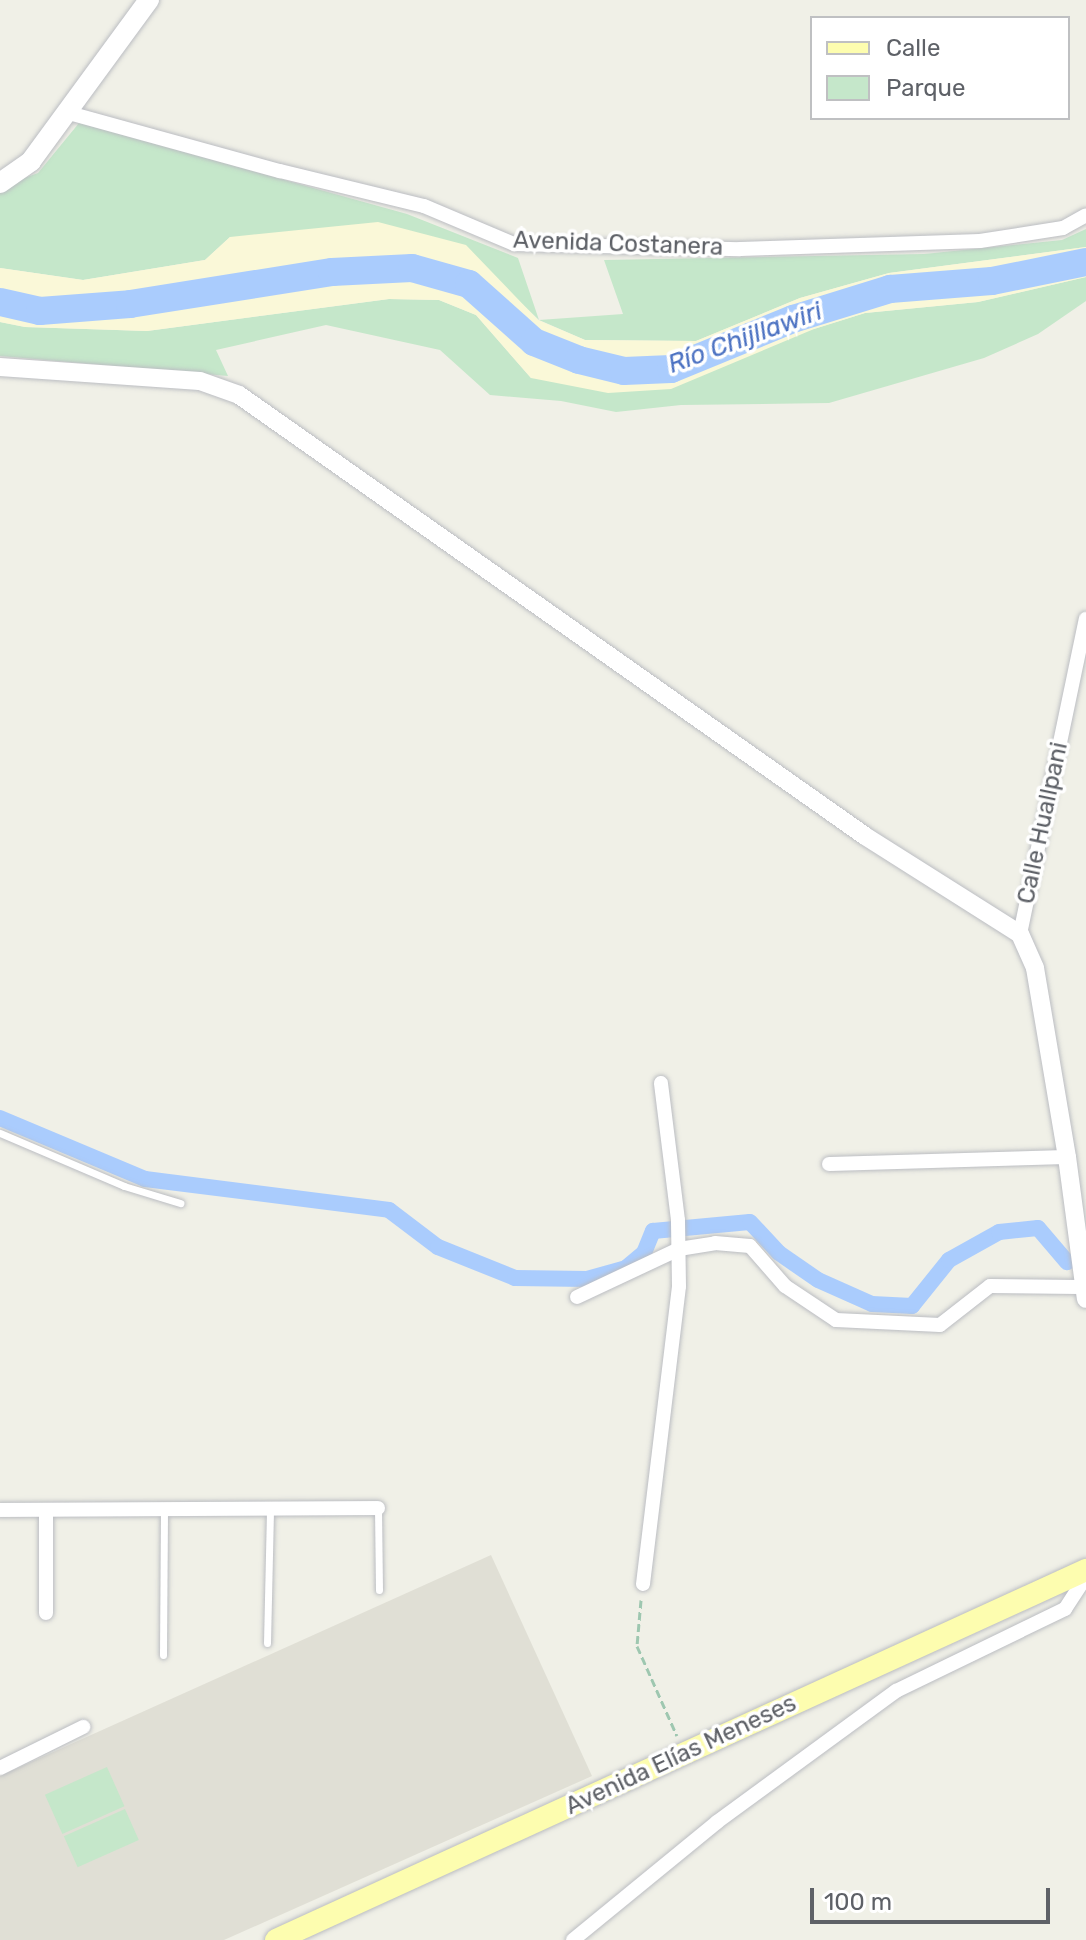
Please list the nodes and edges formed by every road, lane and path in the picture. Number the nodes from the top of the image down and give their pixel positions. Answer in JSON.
{"nodes":[{"id":1,"x":149,"y":0,"type":"edge"},
{"id":2,"x":69,"y":113,"type":"junction"},
{"id":3,"x":0,"y":183,"type":"edge"},
{"id":4,"x":1086,"y":215,"type":"edge"},
{"id":5,"x":0,"y":367,"type":"edge"},
{"id":6,"x":1086,"y":619,"type":"edge"},
{"id":7,"x":1020,"y":934,"type":"junction"},
{"id":8,"x":661,"y":1083,"type":"dead end"},
{"id":9,"x":0,"y":1133,"type":"edge"},
{"id":10,"x":1067,"y":1157,"type":"junction"},
{"id":11,"x":829,"y":1164,"type":"dead end"},
{"id":12,"x":180,"y":1203,"type":"dead end"},
{"id":13,"x":679,"y":1243,"type":"junction"},
{"id":14,"x":1085,"y":1293,"type":"edge"},
{"id":15,"x":577,"y":1297,"type":"dead end"},
{"id":16,"x":270,"y":1508,"type":"junction"},
{"id":17,"x":378,"y":1508,"type":"joint"},
{"id":18,"x":164,"y":1509,"type":"junction"},
{"id":19,"x":0,"y":1510,"type":"edge"},
{"id":20,"x":46,"y":1510,"type":"junction"},
{"id":21,"x":1086,"y":1570,"type":"edge"},
{"id":22,"x":1086,"y":1577,"type":"edge"},
{"id":23,"x":643,"y":1584,"type":"joint"},
{"id":24,"x":379,"y":1590,"type":"dead end"},
{"id":25,"x":46,"y":1613,"type":"dead end"},
{"id":26,"x":267,"y":1643,"type":"dead end"},
{"id":27,"x":163,"y":1655,"type":"dead end"},
{"id":28,"x":83,"y":1727,"type":"dead end"},
{"id":29,"x":683,"y":1754,"type":"junction"},
{"id":30,"x":0,"y":1768,"type":"edge"},
{"id":31,"x":276,"y":1940,"type":"edge"},
{"id":32,"x":573,"y":1940,"type":"edge"}],
"edges":[{"from":1,"to":2,"type":"main road"},
{"from":2,"to":3,"type":"main road"},
{"from":2,"to":4,"type":"street","name":"Avenida Costanera"},
{"from":5,"to":7,"type":"street"},
{"from":6,"to":7,"type":"street","name":"Calle Huallpani"},
{"from":7,"to":10,"type":"street"},
{"from":8,"to":13,"type":"street"},
{"from":9,"to":12,"type":"lane"},
{"from":10,"to":11,"type":"street"},
{"from":10,"to":14,"type":"street"},
{"from":13,"to":14,"type":"street"},
{"from":13,"to":15,"type":"street"},
{"from":13,"to":23,"type":"street"},
{"from":16,"to":17,"type":"street"},
{"from":16,"to":18,"type":"street"},
{"from":16,"to":26,"type":"lane"},
{"from":17,"to":24,"type":"lane"},
{"from":18,"to":20,"type":"street"},
{"from":18,"to":27,"type":"lane"},
{"from":19,"to":20,"type":"street"},
{"from":20,"to":25,"type":"street"},
{"from":21,"to":29,"type":"main road","name":"Avenida Elías Meneses"},
{"from":22,"to":32,"type":"street"},
{"from":23,"to":29,"type":"path"},
{"from":28,"to":30,"type":"street"},
{"from":29,"to":31,"type":"main road","name":"Avenida Elías Meneses"}]}
